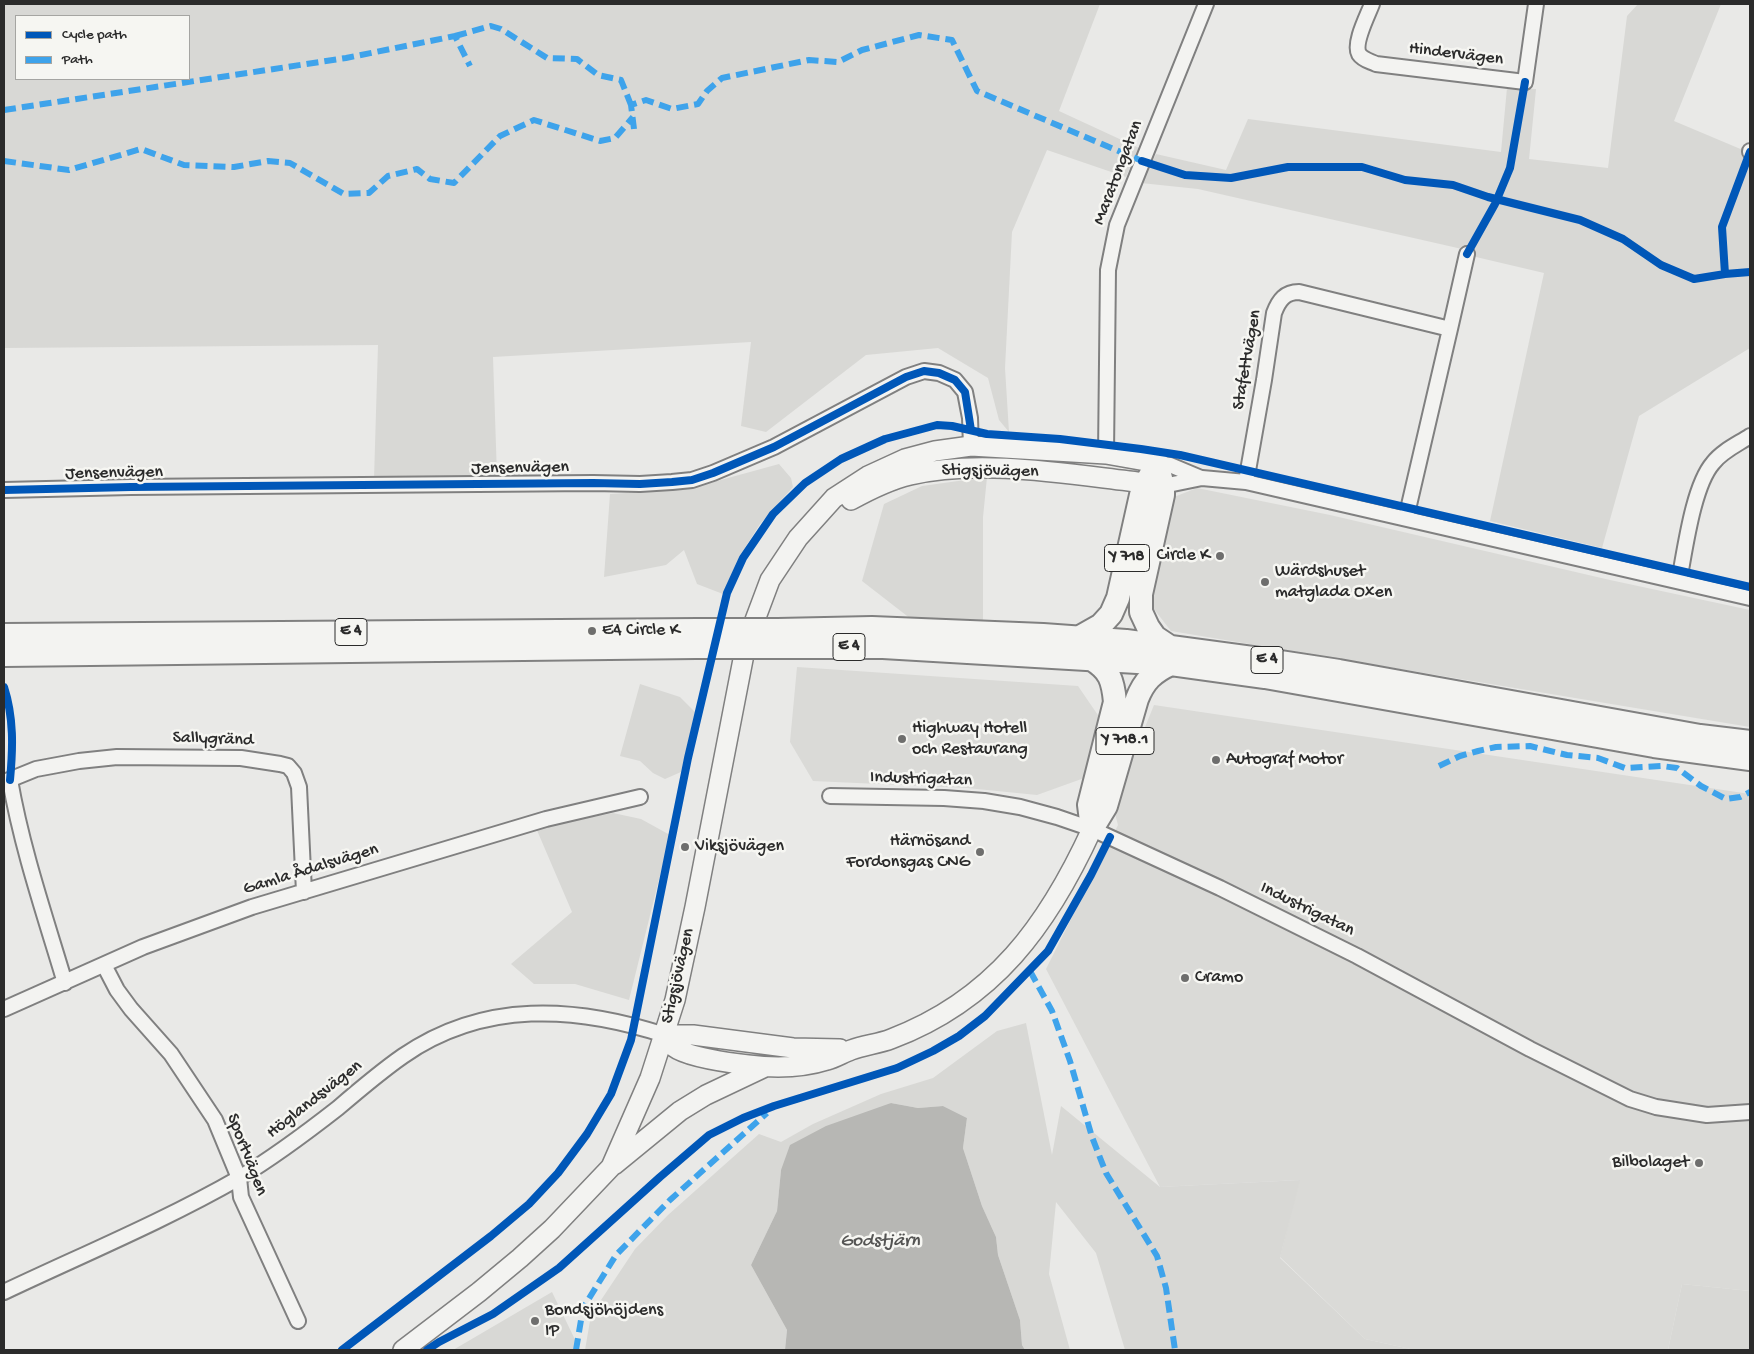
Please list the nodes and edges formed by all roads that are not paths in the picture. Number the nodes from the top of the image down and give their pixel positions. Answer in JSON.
{"nodes":[{"id":1,"x":1206,"y":4,"type":"edge"},
{"id":2,"x":1372,"y":4,"type":"edge"},
{"id":3,"x":1536,"y":4,"type":"edge"},
{"id":4,"x":1467,"y":254,"type":"dead end"},
{"id":5,"x":1450,"y":329,"type":"junction"},
{"id":6,"x":1750,"y":436,"type":"edge"},
{"id":7,"x":971,"y":446,"type":"junction"},
{"id":8,"x":1106,"y":454,"type":"junction"},
{"id":9,"x":1157,"y":463,"type":"junction"},
{"id":10,"x":1202,"y":478,"type":"junction"},
{"id":11,"x":1246,"y":482,"type":"junction"},
{"id":12,"x":1154,"y":484,"type":"junction"},
{"id":13,"x":4,"y":490,"type":"edge"},
{"id":14,"x":1406,"y":518,"type":"junction"},
{"id":15,"x":814,"y":520,"type":"junction"},
{"id":16,"x":1679,"y":581,"type":"junction"},
{"id":17,"x":1750,"y":598,"type":"edge"},
{"id":18,"x":4,"y":635,"type":"edge"},
{"id":19,"x":777,"y":638,"type":"junction"},
{"id":20,"x":1078,"y":638,"type":"junction"},
{"id":21,"x":697,"y":639,"type":"junction"},
{"id":22,"x":4,"y":655,"type":"edge"},
{"id":23,"x":1171,"y":656,"type":"junction"},
{"id":24,"x":1091,"y":659,"type":"junction"},
{"id":25,"x":1750,"y":742,"type":"edge"},
{"id":26,"x":1750,"y":759,"type":"edge"},
{"id":27,"x":7,"y":781,"type":"edge"},
{"id":28,"x":830,"y":796,"type":"dead end"},
{"id":29,"x":640,"y":797,"type":"dead end"},
{"id":30,"x":1092,"y":829,"type":"junction"},
{"id":31,"x":304,"y":892,"type":"junction"},
{"id":32,"x":104,"y":965,"type":"junction"},
{"id":33,"x":65,"y":983,"type":"junction"},
{"id":34,"x":4,"y":1009,"type":"edge"},
{"id":35,"x":665,"y":1035,"type":"junction"},
{"id":36,"x":852,"y":1050,"type":"junction"},
{"id":37,"x":764,"y":1067,"type":"junction"},
{"id":38,"x":1750,"y":1112,"type":"edge"},
{"id":39,"x":611,"y":1167,"type":"junction"},
{"id":40,"x":239,"y":1178,"type":"junction"},
{"id":41,"x":4,"y":1292,"type":"edge"},
{"id":42,"x":298,"y":1321,"type":"dead end"},
{"id":43,"x":403,"y":1350,"type":"edge"}],
"edges":[{"from":1,"to":8,"type":"street","name":"Maratongatan"},
{"from":2,"to":3,"type":"street","name":"Hindervägen"},
{"from":4,"to":5,"type":"street"},
{"from":5,"to":11,"type":"street","name":"Stafettvägen"},
{"from":5,"to":14,"type":"street"},
{"from":6,"to":16,"type":"street"},
{"from":7,"to":8,"type":"main road","name":"Stigsjövägen"},
{"from":7,"to":13,"type":"street","name":"Jensenvägen"},
{"from":7,"to":15,"type":"main road","name":"Stigsjövägen"},
{"from":8,"to":9,"type":"main road","name":"Stigsjövägen"},
{"from":9,"to":10,"type":"street"},
{"from":9,"to":12,"type":"highway","number":"Y 718"},
{"from":10,"to":11,"type":"street"},
{"from":10,"to":12,"type":"street"},
{"from":11,"to":14,"type":"street"},
{"from":12,"to":15,"type":"main road","name":"Stigsjövägen"},
{"from":12,"to":20,"type":"highway","number":"Y 718"},
{"from":12,"to":23,"type":"highway","number":"Y 718"},
{"from":14,"to":16,"type":"street"},
{"from":15,"to":35,"type":"main road","name":"Stigsjövägen"},
{"from":16,"to":17,"type":"street"},
{"from":18,"to":21,"type":"highway","number":"E 4"},
{"from":19,"to":20,"type":"highway","number":"E 4"},
{"from":19,"to":21,"type":"highway","number":"E 4","bridge":true},
{"from":19,"to":24,"type":"highway","number":"E 4"},
{"from":20,"to":23,"type":"highway","number":"E 4"},
{"from":21,"to":22,"type":"highway","number":"E 4"},
{"from":23,"to":24,"type":"highway","number":"E 4"},
{"from":23,"to":25,"type":"highway","number":"E 4"},
{"from":23,"to":26,"type":"highway","number":"E 4"},
{"from":23,"to":30,"type":"highway","number":"Y 718.1"},
{"from":24,"to":30,"type":"highway","number":"Y 718.1"},
{"from":27,"to":31,"type":"street","name":"Sallygränd"},
{"from":27,"to":33,"type":"street"},
{"from":28,"to":30,"type":"street","name":"Industrigatan"},
{"from":29,"to":31,"type":"street","name":"Gamla Ådalsvägen"},
{"from":30,"to":36,"type":"main road","number":"Y 718.1"},
{"from":30,"to":38,"type":"street","name":"Industrigatan"},
{"from":31,"to":32,"type":"street","name":"Gamla Ådalsvägen"},
{"from":32,"to":33,"type":"street","name":"Gamla Ådalsvägen"},
{"from":32,"to":40,"type":"street","name":"Sportvägen"},
{"from":33,"to":34,"type":"street","name":"Gamla Ådalsvägen"},
{"from":35,"to":36,"type":"main road","number":"Y 718.1"},
{"from":35,"to":37,"type":"main road","number":"Y 718.1"},
{"from":35,"to":39,"type":"main road","name":"Stigsjövägen"},
{"from":35,"to":40,"type":"street","name":"Höglandsvägen"},
{"from":36,"to":37,"type":"main road","number":"Y 718.1"},
{"from":37,"to":39,"type":"main road"},
{"from":39,"to":43,"type":"main road","name":"Stigsjövägen"},
{"from":40,"to":41,"type":"street","name":"Höglandsvägen"},
{"from":40,"to":42,"type":"street","name":"Sportvägen"}]}
